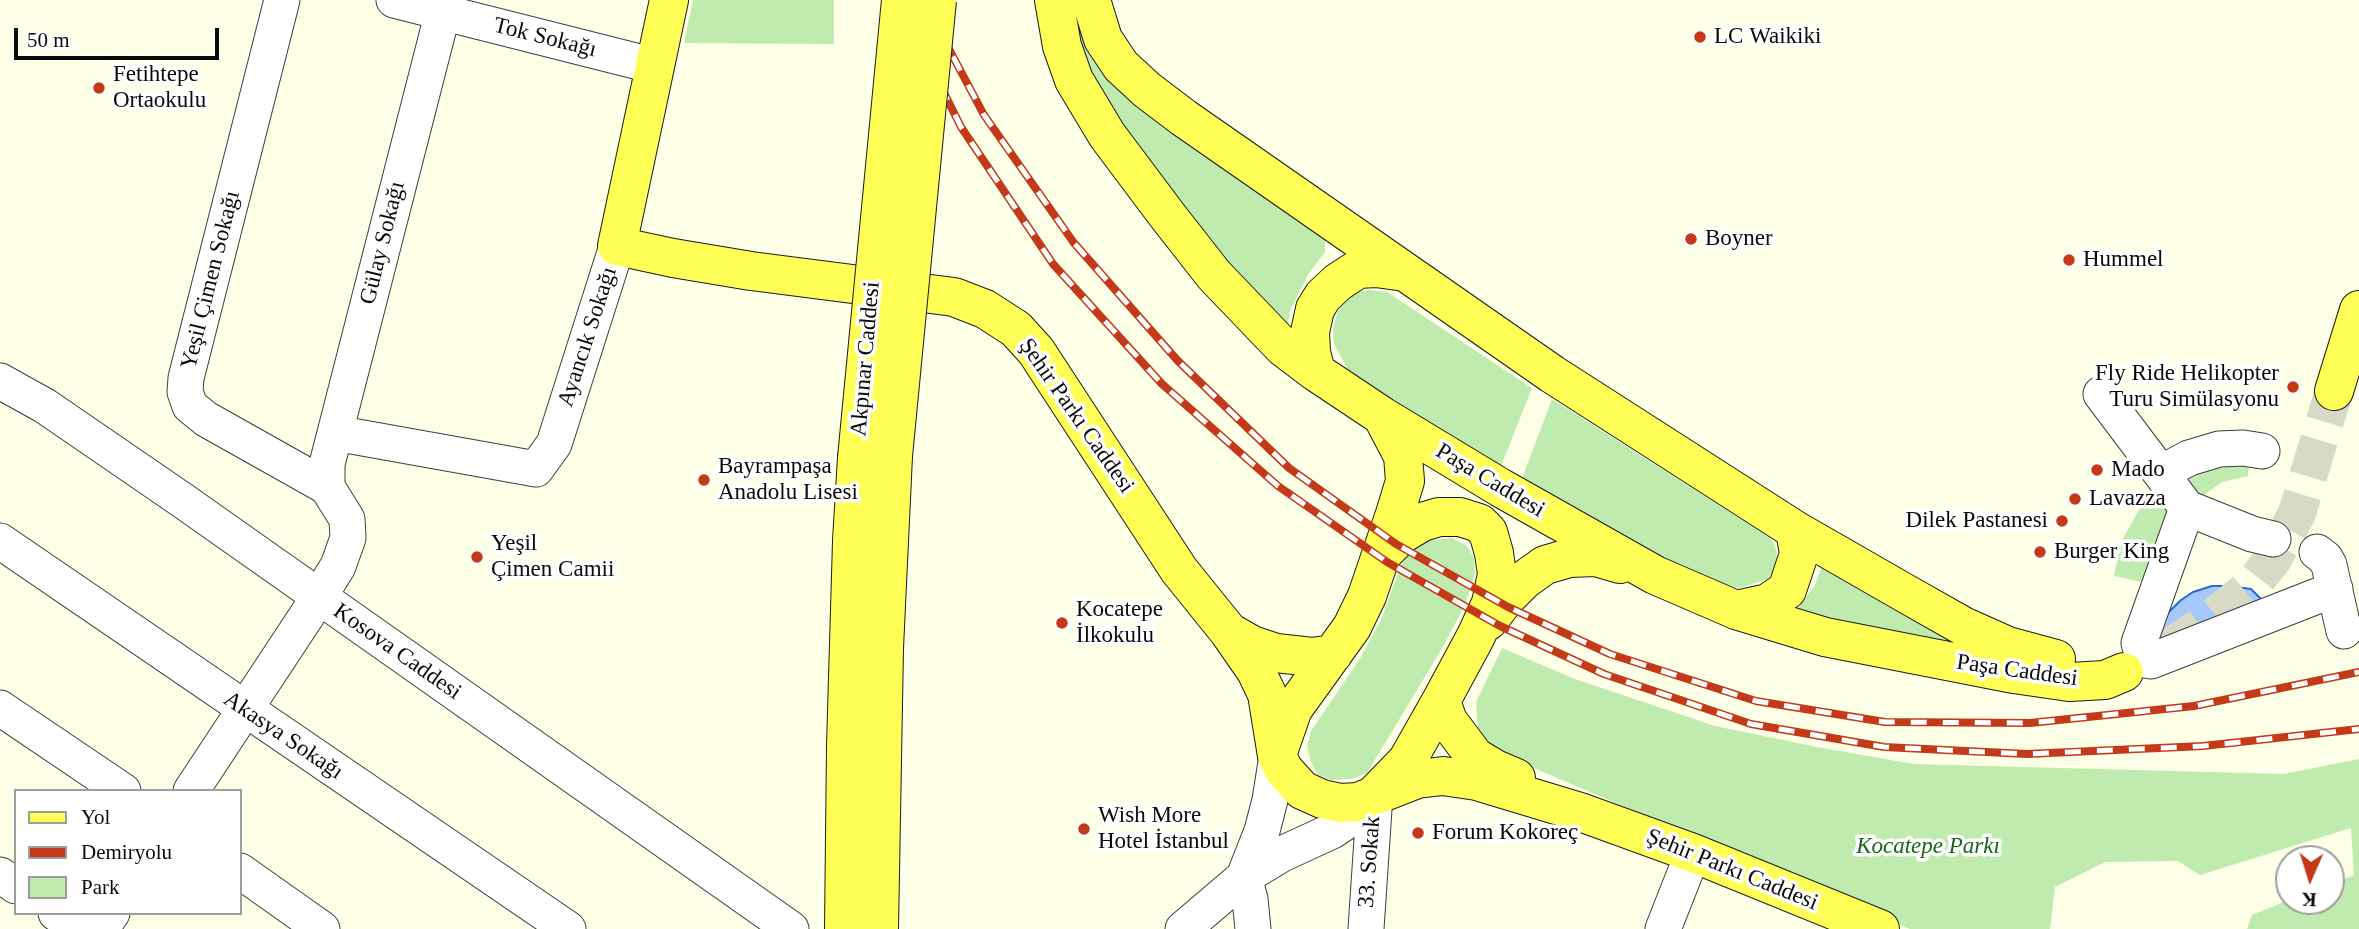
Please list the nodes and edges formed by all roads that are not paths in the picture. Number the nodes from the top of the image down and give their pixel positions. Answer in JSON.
{"nodes":[{"id":1,"x":282,"y":0,"type":"edge"},
{"id":2,"x":394,"y":0,"type":"edge"},
{"id":3,"x":669,"y":0,"type":"edge"},
{"id":4,"x":901,"y":0,"type":"edge"},
{"id":5,"x":937,"y":0,"type":"edge"},
{"id":6,"x":1054,"y":0,"type":"edge"},
{"id":7,"x":1091,"y":0,"type":"edge"},
{"id":8,"x":444,"y":6,"type":"edge"},
{"id":9,"x":655,"y":66,"type":"junction"},
{"id":10,"x":617,"y":246,"type":"junction"},
{"id":11,"x":1405,"y":272,"type":"junction"},
{"id":12,"x":2359,"y":310,"type":"edge"},
{"id":13,"x":1316,"y":372,"type":"junction"},
{"id":14,"x":0,"y":381,"type":"edge"},
{"id":15,"x":2334,"y":391,"type":"tunnel mouth"},
{"id":16,"x":2101,"y":394,"type":"dead end"},
{"id":17,"x":1382,"y":416,"type":"junction"},
{"id":18,"x":335,"y":433,"type":"junction"},
{"id":19,"x":2262,"y":451,"type":"dead end"},
{"id":20,"x":875,"y":457,"type":"junction"},
{"id":21,"x":2161,"y":473,"type":"junction"},
{"id":22,"x":327,"y":487,"type":"junction"},
{"id":23,"x":2188,"y":508,"type":"junction"},
{"id":24,"x":1795,"y":530,"type":"junction"},
{"id":25,"x":2273,"y":539,"type":"dead end"},
{"id":26,"x":0,"y":541,"type":"edge"},
{"id":27,"x":2317,"y":552,"type":"dead end"},
{"id":28,"x":1383,"y":553,"type":"junction"},
{"id":29,"x":1655,"y":575,"type":"junction"},
{"id":30,"x":2335,"y":589,"type":"junction"},
{"id":31,"x":319,"y":597,"type":"junction"},
{"id":32,"x":1736,"y":610,"type":"junction"},
{"id":33,"x":2344,"y":631,"type":"dead end"},
{"id":34,"x":1229,"y":632,"type":"junction"},
{"id":35,"x":1476,"y":636,"type":"junction"},
{"id":36,"x":1333,"y":654,"type":"junction"},
{"id":37,"x":1441,"y":701,"type":"junction"},
{"id":38,"x":0,"y":708,"type":"edge"},
{"id":39,"x":244,"y":709,"type":"junction"},
{"id":40,"x":1277,"y":756,"type":"junction"},
{"id":41,"x":120,"y":789,"type":"edge"},
{"id":42,"x":192,"y":789,"type":"edge"},
{"id":43,"x":1375,"y":794,"type":"junction"},
{"id":44,"x":1583,"y":813,"type":"junction"},
{"id":45,"x":1693,"y":853,"type":"junction"},
{"id":46,"x":242,"y":872,"type":"edge"},
{"id":47,"x":1244,"y":877,"type":"junction"},
{"id":48,"x":59,"y":915,"type":"edge"},
{"id":49,"x":79,"y":929,"type":"edge"},
{"id":50,"x":322,"y":929,"type":"edge"},
{"id":51,"x":568,"y":929,"type":"edge"},
{"id":52,"x":791,"y":929,"type":"edge"},
{"id":53,"x":844,"y":929,"type":"edge"},
{"id":54,"x":879,"y":929,"type":"edge"},
{"id":55,"x":1183,"y":929,"type":"edge"},
{"id":56,"x":1253,"y":929,"type":"edge"},
{"id":57,"x":1366,"y":929,"type":"edge"},
{"id":58,"x":1662,"y":929,"type":"edge"},
{"id":59,"x":1880,"y":929,"type":"edge"}],
"edges":[{"from":1,"to":22,"type":"street","name":"Yeşil Çimen Sokağı"},
{"from":2,"to":8,"type":"street","name":"Tok Sokağı"},
{"from":3,"to":9,"type":"main road","name":"Ayancık Sokağı"},
{"from":4,"to":20,"type":"main road","name":"Akpınar Caddesi","bridge":true},
{"from":5,"to":20,"type":"main road","name":"Akpınar Caddesi","bridge":true},
{"from":6,"to":13,"type":"main road","name":"Paşa Caddesi"},
{"from":7,"to":11,"type":"main road","name":"Paşa Caddesi"},
{"from":8,"to":9,"type":"street","name":"Tok Sokağı"},
{"from":8,"to":18,"type":"street","name":"Gülay Sokağı"},
{"from":9,"to":10,"type":"main road","name":"Ayancık Sokağı"},
{"from":10,"to":18,"type":"street","name":"Ayancık Sokağı"},
{"from":10,"to":34,"type":"main road","name":"Şehir Parkı Caddesi"},
{"from":11,"to":13,"type":"main road"},
{"from":11,"to":24,"type":"main road","name":"Paşa Caddesi"},
{"from":12,"to":15,"type":"main road"},
{"from":13,"to":17,"type":"main road","name":"Paşa Caddesi"},
{"from":14,"to":31,"type":"street","name":"Kosova Caddesi"},
{"from":16,"to":21,"type":"street"},
{"from":17,"to":28,"type":"main road"},
{"from":17,"to":29,"type":"main road","name":"Paşa Caddesi"},
{"from":18,"to":22,"type":"street","name":"Gülay Sokağı"},
{"from":19,"to":21,"type":"street"},
{"from":20,"to":53,"type":"main road","name":"Akpınar Caddesi"},
{"from":20,"to":54,"type":"main road","name":"Akpınar Caddesi"},
{"from":21,"to":23,"type":"street"},
{"from":22,"to":31,"type":"street"},
{"from":23,"to":25,"type":"street"},
{"from":23,"to":30,"type":"street"},
{"from":24,"to":32,"type":"main road"},
{"from":24,"to":32,"type":"main road","name":"Paşa Caddesi"},
{"from":26,"to":39,"type":"street","name":"Akasya Sokağı"},
{"from":27,"to":30,"type":"street"},
{"from":28,"to":35,"type":"main road"},
{"from":28,"to":36,"type":"main road"},
{"from":29,"to":32,"type":"main road","name":"Paşa Caddesi"},
{"from":29,"to":35,"type":"main road"},
{"from":30,"to":33,"type":"street"},
{"from":31,"to":39,"type":"street"},
{"from":31,"to":52,"type":"street","name":"Kosova Caddesi"},
{"from":34,"to":36,"type":"main road","name":"Şehir Parkı Caddesi"},
{"from":34,"to":40,"type":"main road","name":"Şehir Parkı Caddesi"},
{"from":35,"to":37,"type":"main road"},
{"from":36,"to":40,"type":"main road"},
{"from":37,"to":43,"type":"main road"},
{"from":37,"to":44,"type":"main road","name":"Şehir Parkı Caddesi"},
{"from":38,"to":41,"type":"street"},
{"from":39,"to":42,"type":"street"},
{"from":39,"to":51,"type":"street","name":"Akasya Sokağı"},
{"from":40,"to":43,"type":"main road","name":"Şehir Parkı Caddesi"},
{"from":40,"to":47,"type":"street"},
{"from":43,"to":44,"type":"main road","name":"Şehir Parkı Caddesi"},
{"from":43,"to":47,"type":"street"},
{"from":43,"to":57,"type":"street","name":"33. Sokak"},
{"from":44,"to":45,"type":"main road","name":"Şehir Parkı Caddesi"},
{"from":45,"to":58,"type":"street"},
{"from":45,"to":59,"type":"main road","name":"Şehir Parkı Caddesi"},
{"from":46,"to":50,"type":"street"},
{"from":47,"to":55,"type":"street"},
{"from":47,"to":56,"type":"street"},
{"from":48,"to":49,"type":"street"}]}
